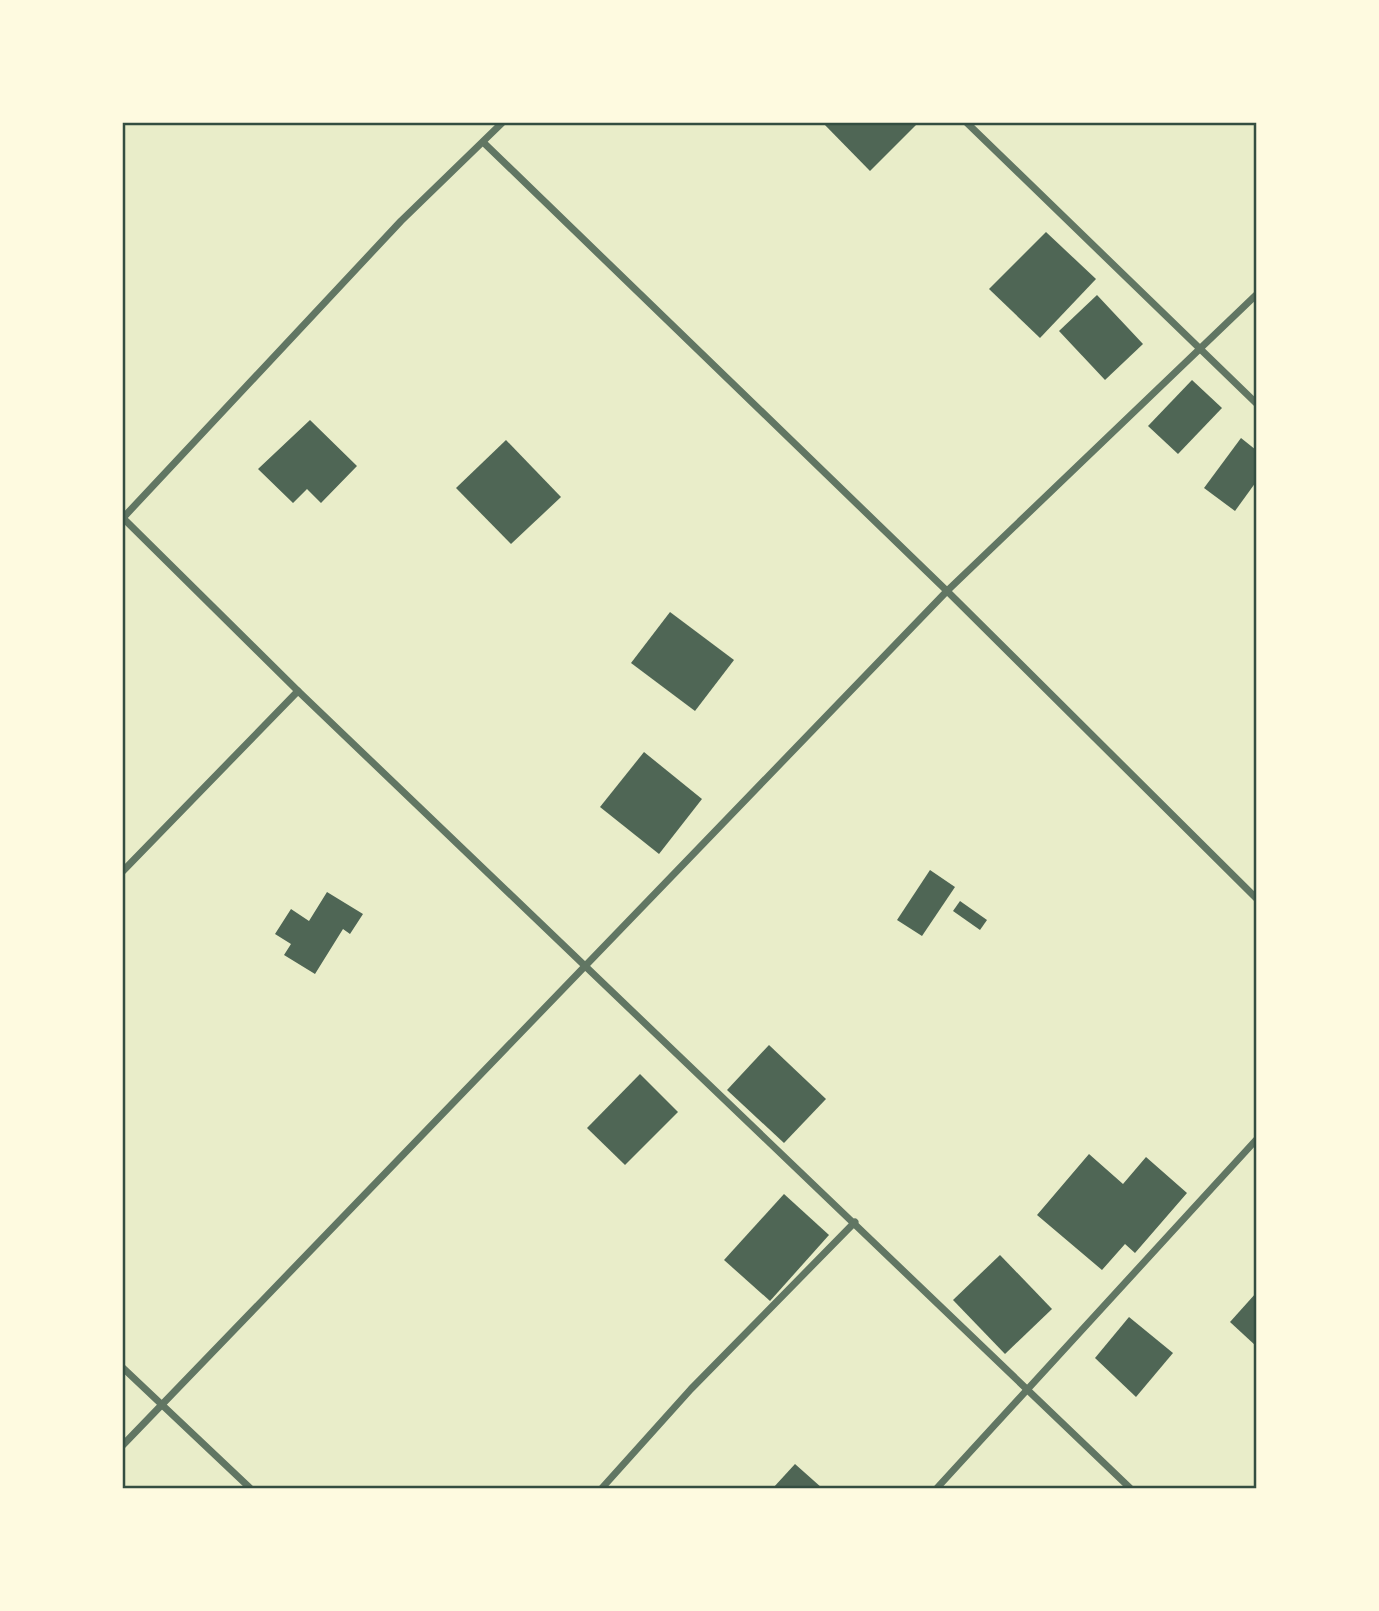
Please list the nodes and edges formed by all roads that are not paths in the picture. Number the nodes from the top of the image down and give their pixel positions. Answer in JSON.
{"nodes":[{"id":1,"x":503,"y":122,"type":"edge"},
{"id":2,"x":966,"y":122,"type":"edge"},
{"id":3,"x":484,"y":143,"type":"junction"},
{"id":4,"x":1256,"y":295,"type":"edge"},
{"id":5,"x":1199,"y":347,"type":"junction"},
{"id":6,"x":1256,"y":402,"type":"edge"},
{"id":7,"x":123,"y":518,"type":"edge"},
{"id":8,"x":947,"y":592,"type":"junction"},
{"id":9,"x":298,"y":691,"type":"junction"},
{"id":10,"x":122,"y":873,"type":"edge"},
{"id":11,"x":1256,"y":898,"type":"edge"},
{"id":12,"x":584,"y":964,"type":"junction"},
{"id":13,"x":1256,"y":1140,"type":"edge"},
{"id":14,"x":855,"y":1222,"type":"junction"},
{"id":15,"x":122,"y":1367,"type":"edge"},
{"id":16,"x":1030,"y":1390,"type":"junction"},
{"id":17,"x":161,"y":1404,"type":"junction"},
{"id":18,"x":122,"y":1446,"type":"edge"},
{"id":19,"x":250,"y":1489,"type":"edge"},
{"id":20,"x":602,"y":1489,"type":"edge"},
{"id":21,"x":937,"y":1489,"type":"edge"},
{"id":22,"x":1130,"y":1489,"type":"edge"}],
"edges":[{"from":1,"to":3,"type":"street"},
{"from":2,"to":5,"type":"street"},
{"from":3,"to":7,"type":"street"},
{"from":3,"to":8,"type":"street"},
{"from":4,"to":5,"type":"street"},
{"from":5,"to":6,"type":"street"},
{"from":5,"to":8,"type":"street"},
{"from":7,"to":9,"type":"street"},
{"from":8,"to":11,"type":"street"},
{"from":8,"to":12,"type":"street"},
{"from":9,"to":10,"type":"street"},
{"from":9,"to":12,"type":"street"},
{"from":12,"to":14,"type":"street"},
{"from":12,"to":17,"type":"street"},
{"from":13,"to":16,"type":"street"},
{"from":14,"to":16,"type":"street"},
{"from":14,"to":20,"type":"street"},
{"from":15,"to":17,"type":"street"},
{"from":16,"to":21,"type":"street"},
{"from":16,"to":22,"type":"street"},
{"from":17,"to":18,"type":"street"},
{"from":17,"to":19,"type":"street"}]}
